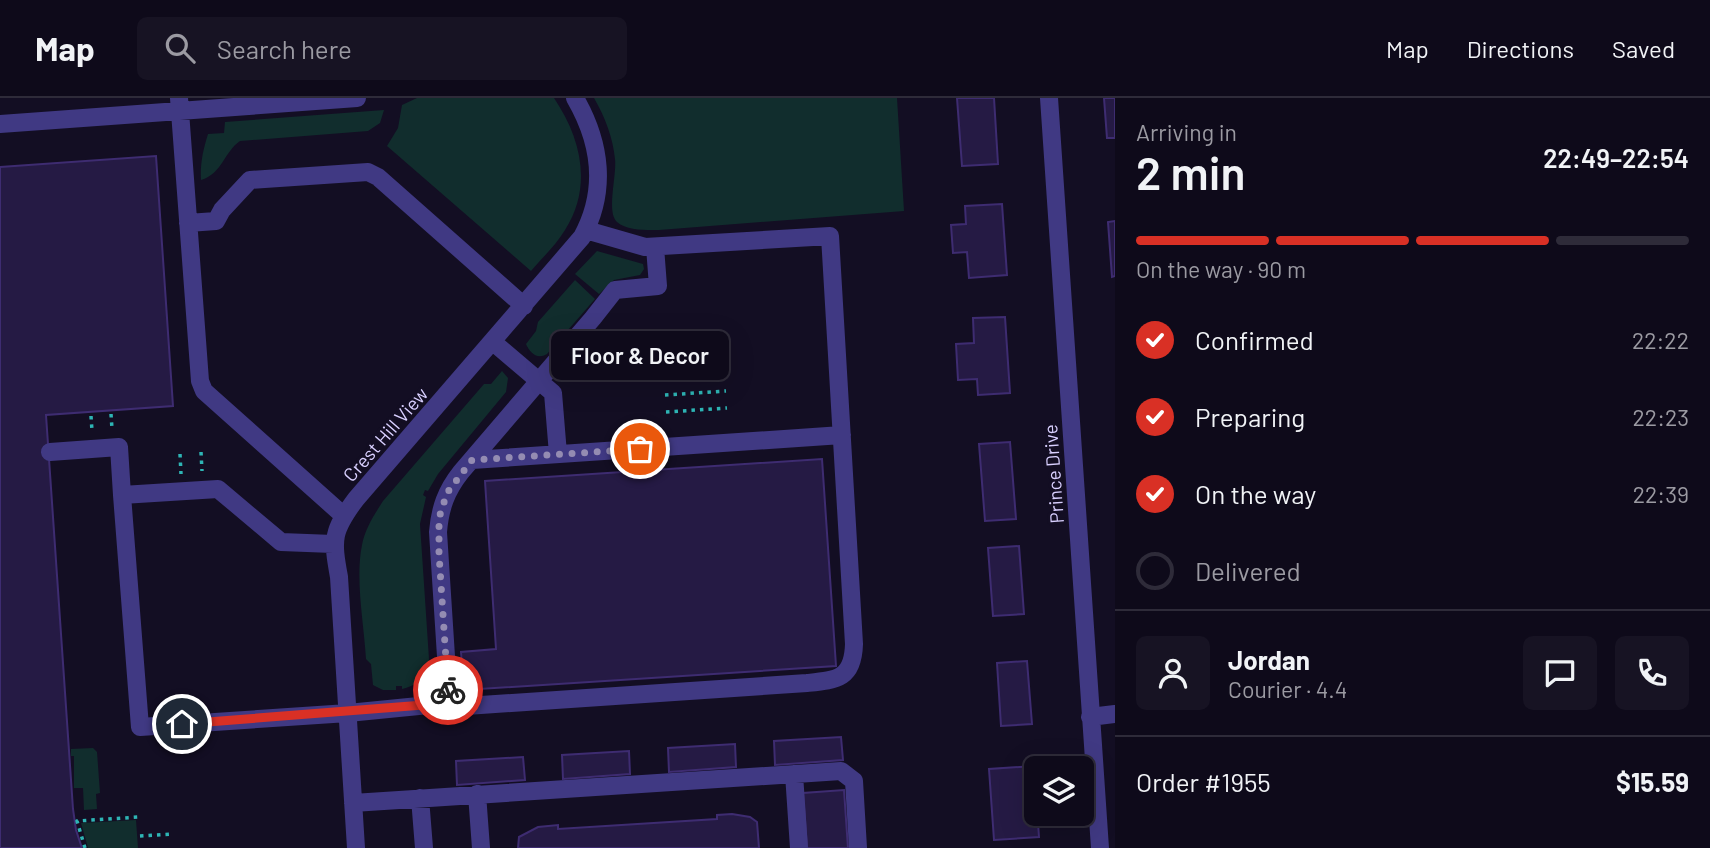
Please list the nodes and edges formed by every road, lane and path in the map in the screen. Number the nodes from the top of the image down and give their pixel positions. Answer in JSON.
{"nodes":[{"id":1,"x":357,"y":98,"type":"edge"},
{"id":2,"x":575,"y":98,"type":"edge"},
{"id":3,"x":1049,"y":98,"type":"edge"},
{"id":4,"x":179,"y":105,"type":"edge"},
{"id":5,"x":0,"y":124,"type":"edge"},
{"id":6,"x":188,"y":223,"type":"junction"},
{"id":7,"x":586,"y":230,"type":"junction"},
{"id":8,"x":655,"y":247,"type":"junction"},
{"id":9,"x":524,"y":306,"type":"junction"},
{"id":10,"x":493,"y":342,"type":"junction"},
{"id":11,"x":538,"y":381,"type":"junction"},
{"id":12,"x":726,"y":391,"type":"dead end"},
{"id":13,"x":665,"y":395,"type":"dead end"},
{"id":14,"x":727,"y":408,"type":"dead end"},
{"id":15,"x":666,"y":412,"type":"dead end"},
{"id":16,"x":842,"y":435,"type":"junction"},
{"id":17,"x":51,"y":452,"type":"dead end"},
{"id":18,"x":180,"y":454,"type":"dead end"},
{"id":19,"x":558,"y":454,"type":"junction"},
{"id":20,"x":472,"y":460,"type":"junction"},
{"id":21,"x":181,"y":474,"type":"dead end"},
{"id":22,"x":122,"y":495,"type":"junction"},
{"id":23,"x":344,"y":516,"type":"junction"},
{"id":24,"x":333,"y":544,"type":"junction"},
{"id":25,"x":449,"y":703,"type":"junction"},
{"id":26,"x":348,"y":713,"type":"junction"},
{"id":27,"x":1115,"y":715,"type":"edge"},
{"id":28,"x":1090,"y":717,"type":"junction"},
{"id":29,"x":794,"y":774,"type":"junction"},
{"id":30,"x":477,"y":794,"type":"junction"},
{"id":31,"x":420,"y":798,"type":"junction"},
{"id":32,"x":353,"y":803,"type":"junction"},
{"id":33,"x":139,"y":817,"type":"dead end"},
{"id":34,"x":172,"y":834,"type":"dead end"},
{"id":35,"x":140,"y":836,"type":"dead end"},
{"id":36,"x":85,"y":848,"type":"edge"},
{"id":37,"x":356,"y":848,"type":"edge"},
{"id":38,"x":424,"y":848,"type":"edge"},
{"id":39,"x":481,"y":848,"type":"edge"},
{"id":40,"x":799,"y":848,"type":"edge"},
{"id":41,"x":858,"y":848,"type":"edge"},
{"id":42,"x":1100,"y":848,"type":"edge"}],
"edges":[{"from":1,"to":4,"type":"street"},
{"from":2,"to":7,"type":"street","name":"Crest Hill View"},
{"from":3,"to":28,"type":"street","name":"Prince Drive"},
{"from":4,"to":5,"type":"street"},
{"from":4,"to":6,"type":"street"},
{"from":6,"to":9,"type":"street"},
{"from":6,"to":23,"type":"street"},
{"from":7,"to":8,"type":"street"},
{"from":7,"to":9,"type":"street","name":"Crest Hill View"},
{"from":8,"to":11,"type":"street"},
{"from":8,"to":16,"type":"street"},
{"from":9,"to":10,"type":"street","name":"Crest Hill View"},
{"from":10,"to":11,"type":"street"},
{"from":10,"to":23,"type":"street","name":"Crest Hill View"},
{"from":11,"to":19,"type":"street"},
{"from":11,"to":20,"type":"street"},
{"from":12,"to":13,"type":"path"},
{"from":14,"to":15,"type":"path"},
{"from":16,"to":19,"type":"street"},
{"from":16,"to":25,"type":"street"},
{"from":17,"to":22,"type":"street"},
{"from":18,"to":21,"type":"path"},
{"from":19,"to":20,"type":"street"},
{"from":20,"to":25,"type":"street"},
{"from":22,"to":24,"type":"street"},
{"from":22,"to":26,"type":"street"},
{"from":23,"to":24,"type":"street","name":"Crest Hill View"},
{"from":24,"to":26,"type":"street"},
{"from":25,"to":26,"type":"street"},
{"from":26,"to":32,"type":"street"},
{"from":27,"to":28,"type":"street"},
{"from":28,"to":42,"type":"street","name":"Prince Drive"},
{"from":29,"to":30,"type":"street"},
{"from":29,"to":40,"type":"street"},
{"from":29,"to":41,"type":"street"},
{"from":30,"to":31,"type":"street"},
{"from":30,"to":39,"type":"street"},
{"from":31,"to":32,"type":"street"},
{"from":31,"to":38,"type":"street"},
{"from":32,"to":37,"type":"street"},
{"from":33,"to":36,"type":"path"},
{"from":34,"to":35,"type":"path"}]}
